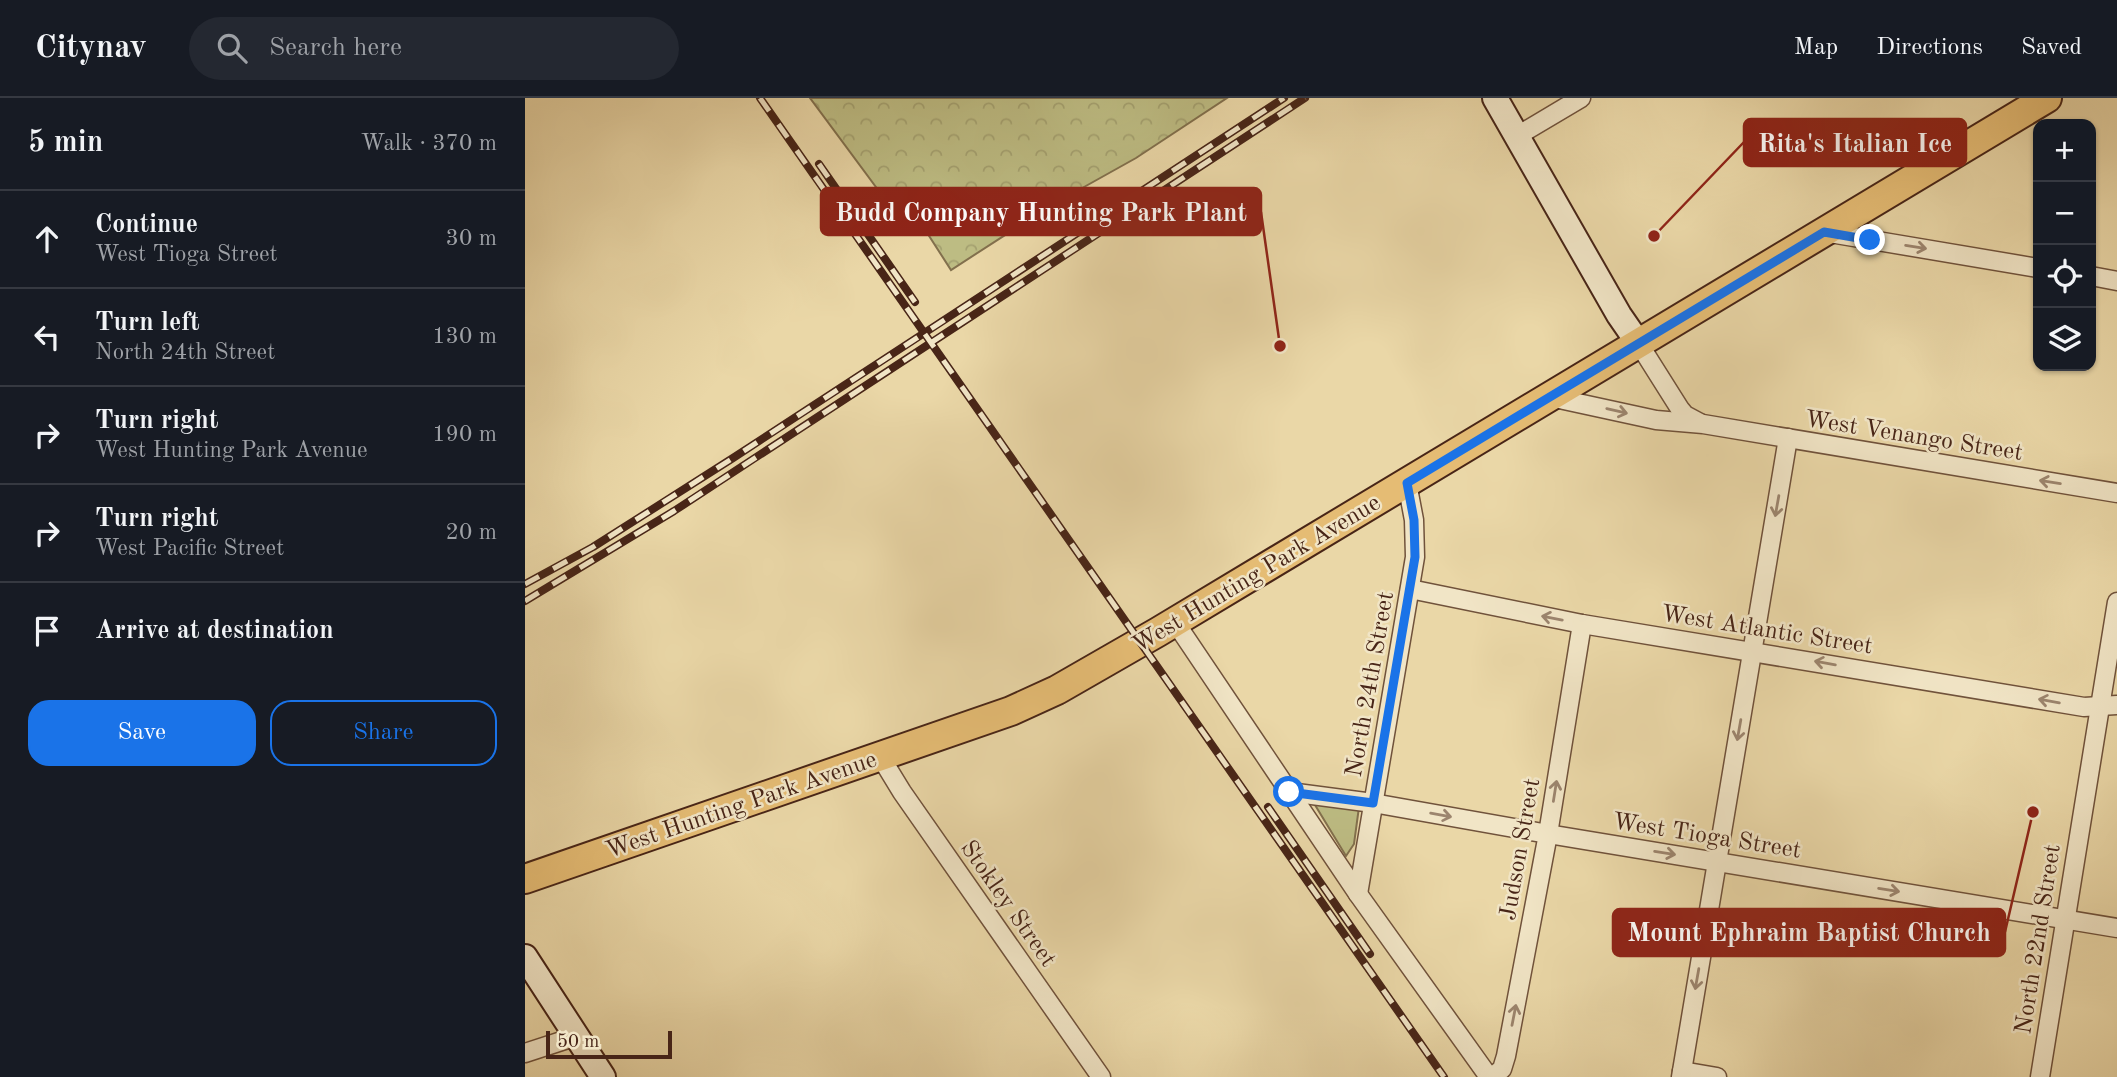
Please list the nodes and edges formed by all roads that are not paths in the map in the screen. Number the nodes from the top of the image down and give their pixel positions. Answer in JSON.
{"nodes":[{"id":1,"x":1495,"y":98,"type":"edge"},
{"id":2,"x":1581,"y":98,"type":"edge"},
{"id":3,"x":2047,"y":98,"type":"edge"},
{"id":4,"x":1517,"y":136,"type":"junction"},
{"id":5,"x":1824,"y":232,"type":"junction"},
{"id":6,"x":2033,"y":267,"type":"edge"},
{"id":7,"x":2096,"y":277,"type":"edge"},
{"id":8,"x":2117,"y":281,"type":"edge"},
{"id":9,"x":1639,"y":344,"type":"junction"},
{"id":10,"x":1550,"y":397,"type":"junction"},
{"id":11,"x":1703,"y":424,"type":"junction"},
{"id":12,"x":1788,"y":439,"type":"junction"},
{"id":13,"x":1407,"y":483,"type":"junction"},
{"id":14,"x":2117,"y":494,"type":"edge"},
{"id":15,"x":1410,"y":589,"type":"junction"},
{"id":16,"x":2117,"y":601,"type":"edge"},
{"id":17,"x":1175,"y":622,"type":"junction"},
{"id":18,"x":1582,"y":624,"type":"junction"},
{"id":19,"x":1752,"y":651,"type":"junction"},
{"id":20,"x":2108,"y":705,"type":"edge"},
{"id":21,"x":880,"y":756,"type":"junction"},
{"id":22,"x":1289,"y":792,"type":"junction"},
{"id":23,"x":1373,"y":803,"type":"junction"},
{"id":24,"x":1548,"y":834,"type":"junction"},
{"id":25,"x":1717,"y":862,"type":"junction"},
{"id":26,"x":525,"y":879,"type":"edge"},
{"id":27,"x":1358,"y":894,"type":"junction"},
{"id":28,"x":2066,"y":919,"type":"junction"},
{"id":29,"x":2117,"y":928,"type":"edge"},
{"id":30,"x":525,"y":957,"type":"edge"},
{"id":31,"x":576,"y":1036,"type":"junction"},
{"id":32,"x":525,"y":1054,"type":"edge"},
{"id":33,"x":1681,"y":1074,"type":"edge"},
{"id":34,"x":604,"y":1077,"type":"edge"},
{"id":35,"x":1101,"y":1077,"type":"edge"},
{"id":36,"x":1491,"y":1077,"type":"edge"},
{"id":37,"x":1717,"y":1077,"type":"edge"},
{"id":38,"x":2040,"y":1077,"type":"edge"}],
"edges":[{"from":1,"to":4,"type":"street"},
{"from":2,"to":4,"type":"street"},
{"from":3,"to":5,"type":"main road","name":"West Hunting Park Avenue"},
{"from":4,"to":9,"type":"street"},
{"from":5,"to":6,"type":"street","one_way":true},
{"from":5,"to":9,"type":"main road","name":"West Hunting Park Avenue"},
{"from":7,"to":8,"type":"street"},
{"from":9,"to":10,"type":"main road","name":"West Hunting Park Avenue"},
{"from":9,"to":11,"type":"street","name":"West Venango Street"},
{"from":10,"to":11,"type":"street","name":"West Venango Street","one_way":true},
{"from":10,"to":13,"type":"main road","name":"West Hunting Park Avenue"},
{"from":11,"to":12,"type":"street","name":"West Venango Street"},
{"from":14,"to":12,"type":"street","name":"West Venango Street","one_way":true},
{"from":12,"to":19,"type":"street","one_way":true},
{"from":13,"to":15,"type":"street","name":"North 24th Street"},
{"from":13,"to":17,"type":"main road","name":"West Hunting Park Avenue"},
{"from":18,"to":15,"type":"street","name":"West Atlantic Street","one_way":true},
{"from":15,"to":23,"type":"street","name":"North 24th Street"},
{"from":16,"to":20,"type":"street","name":"North 22nd Street"},
{"from":17,"to":21,"type":"main road","name":"West Hunting Park Avenue"},
{"from":17,"to":22,"type":"street"},
{"from":18,"to":19,"type":"street","name":"West Atlantic Street"},
{"from":24,"to":18,"type":"street","name":"Judson Street","one_way":true},
{"from":20,"to":19,"type":"street","name":"West Atlantic Street","one_way":true},
{"from":19,"to":25,"type":"street","one_way":true},
{"from":20,"to":28,"type":"street","name":"North 22nd Street"},
{"from":21,"to":26,"type":"main road","name":"West Hunting Park Avenue"},
{"from":21,"to":35,"type":"street","name":"Stokley Street"},
{"from":22,"to":23,"type":"street","name":"West Tioga Street"},
{"from":22,"to":27,"type":"street"},
{"from":23,"to":24,"type":"street","name":"West Tioga Street","one_way":true},
{"from":23,"to":27,"type":"street","name":"North 24th Street"},
{"from":24,"to":25,"type":"street","name":"West Tioga Street","one_way":true},
{"from":36,"to":24,"type":"street","name":"Judson Street","one_way":true},
{"from":25,"to":28,"type":"street","name":"West Tioga Street","one_way":true},
{"from":25,"to":33,"type":"street","one_way":true},
{"from":27,"to":36,"type":"street"},
{"from":28,"to":29,"type":"street","name":"West Tioga Street"},
{"from":28,"to":38,"type":"street","name":"North 22nd Street"},
{"from":30,"to":31,"type":"street"},
{"from":31,"to":32,"type":"street"},
{"from":31,"to":34,"type":"street"},
{"from":33,"to":37,"type":"street"}]}
